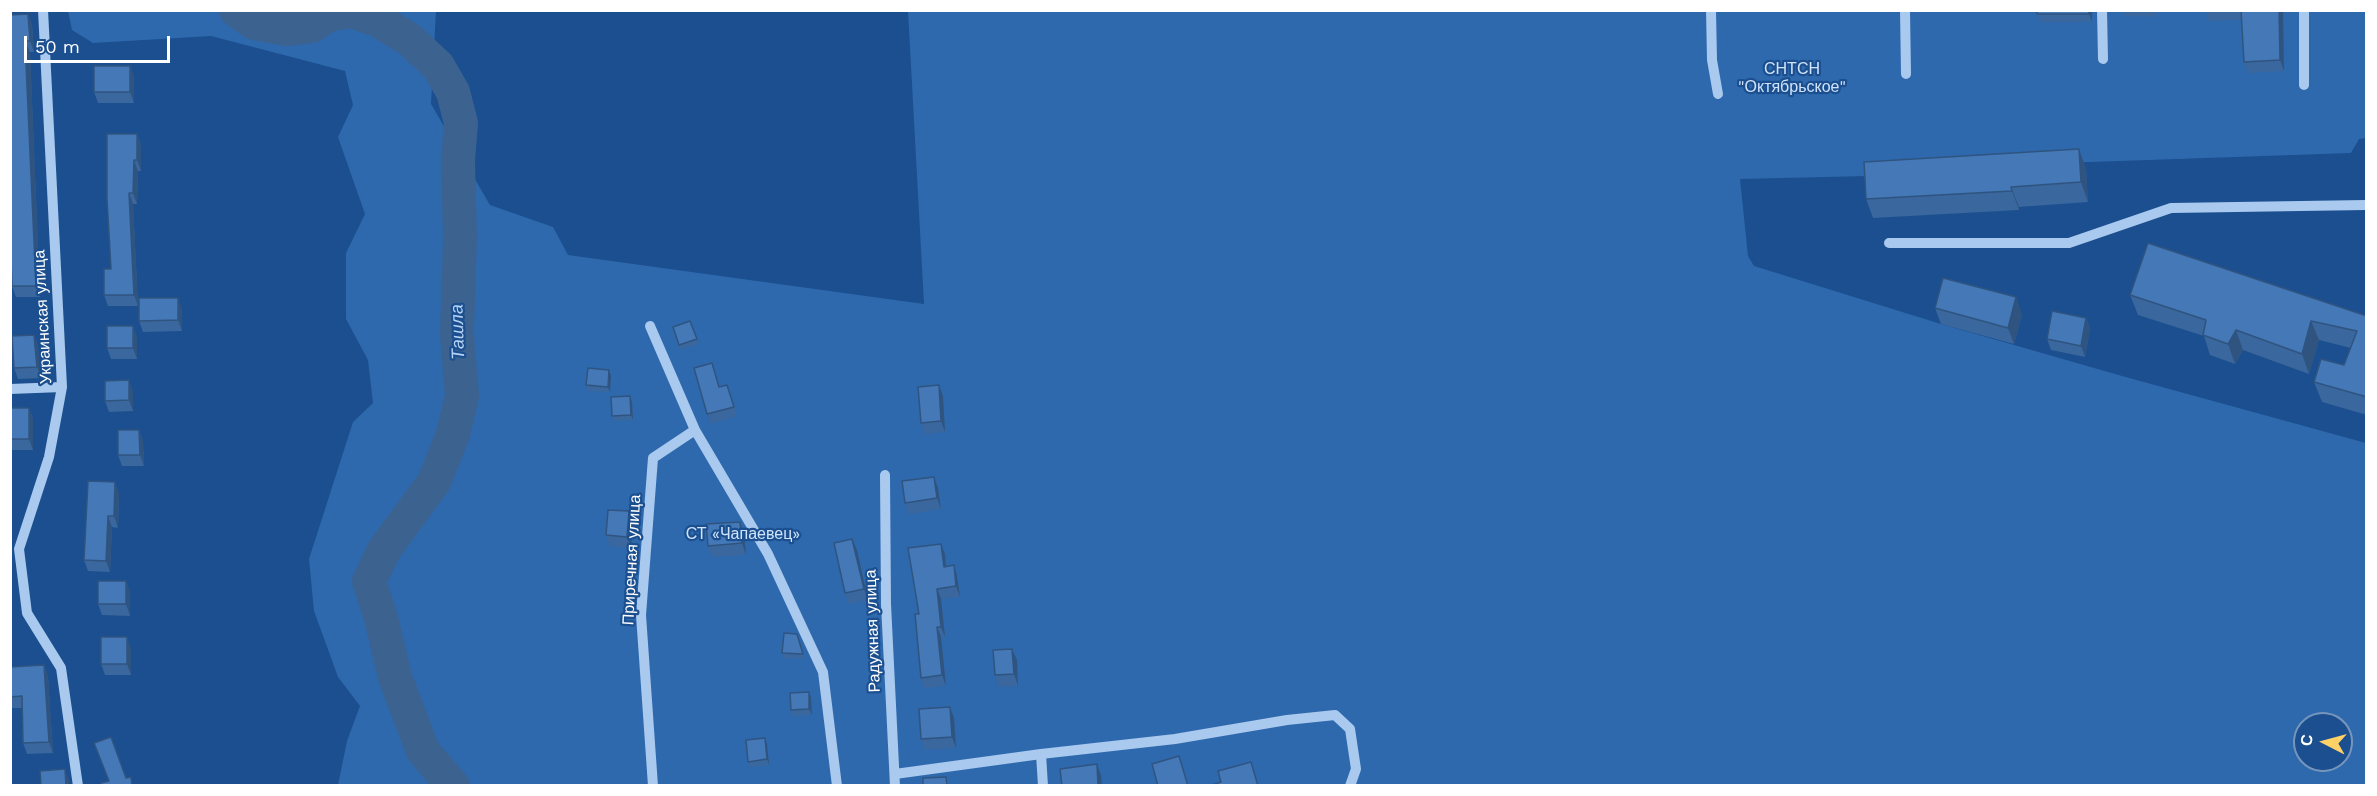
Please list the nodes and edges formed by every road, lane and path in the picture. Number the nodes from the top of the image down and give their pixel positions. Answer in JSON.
{"nodes":[{"id":1,"x":43,"y":10,"type":"edge"},
{"id":2,"x":1711,"y":10,"type":"edge"},
{"id":3,"x":1905,"y":10,"type":"edge"},
{"id":4,"x":2103,"y":10,"type":"edge"},
{"id":5,"x":2304,"y":10,"type":"edge"},
{"id":6,"x":2103,"y":59,"type":"dead end"},
{"id":7,"x":1906,"y":75,"type":"dead end"},
{"id":8,"x":2304,"y":85,"type":"dead end"},
{"id":9,"x":1719,"y":94,"type":"dead end"},
{"id":10,"x":2367,"y":205,"type":"edge"},
{"id":11,"x":1889,"y":243,"type":"dead end"},
{"id":12,"x":650,"y":326,"type":"dead end"},
{"id":13,"x":62,"y":387,"type":"junction"},
{"id":14,"x":10,"y":389,"type":"edge"},
{"id":15,"x":695,"y":430,"type":"junction"},
{"id":16,"x":885,"y":475,"type":"dead end"},
{"id":17,"x":1041,"y":754,"type":"junction"},
{"id":18,"x":895,"y":780,"type":"edge"},
{"id":19,"x":78,"y":786,"type":"edge"},
{"id":20,"x":653,"y":786,"type":"edge"},
{"id":21,"x":837,"y":786,"type":"edge"},
{"id":22,"x":1043,"y":786,"type":"edge"},
{"id":23,"x":1350,"y":786,"type":"edge"}],
"edges":[{"from":1,"to":13,"type":"street","name":"Украинская улица"},
{"from":2,"to":9,"type":"street"},
{"from":3,"to":7,"type":"street"},
{"from":4,"to":6,"type":"street"},
{"from":5,"to":8,"type":"street"},
{"from":10,"to":11,"type":"street"},
{"from":12,"to":15,"type":"street"},
{"from":13,"to":14,"type":"street"},
{"from":13,"to":19,"type":"street","name":"Украинская улица"},
{"from":15,"to":20,"type":"street","name":"Приречная улица"},
{"from":15,"to":21,"type":"street"},
{"from":16,"to":18,"type":"street","name":"Радужная улица"},
{"from":17,"to":18,"type":"street"},
{"from":17,"to":22,"type":"street"},
{"from":17,"to":23,"type":"street"}]}
